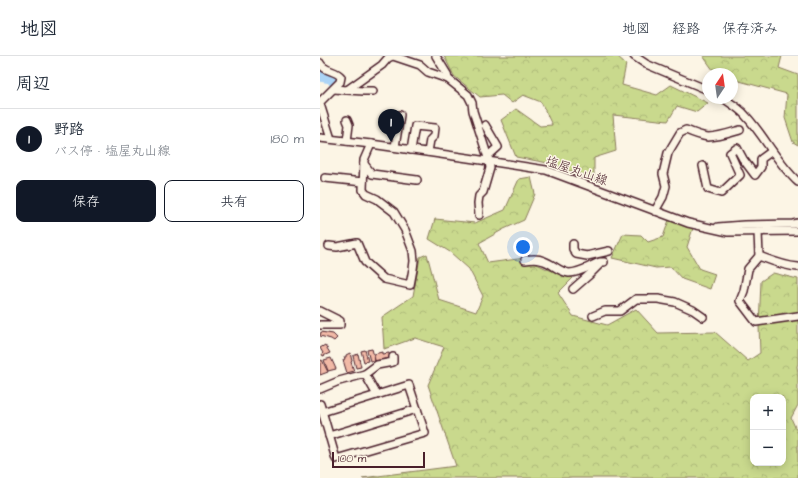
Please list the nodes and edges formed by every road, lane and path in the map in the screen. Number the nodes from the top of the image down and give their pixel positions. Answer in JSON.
{"nodes":[{"id":1,"x":393,"y":56,"type":"edge"},
{"id":2,"x":436,"y":56,"type":"edge"},
{"id":3,"x":634,"y":56,"type":"edge"},
{"id":4,"x":320,"y":62,"type":"edge"},
{"id":5,"x":448,"y":79,"type":"junction"},
{"id":6,"x":702,"y":87,"type":"edge"},
{"id":7,"x":334,"y":88,"type":"junction"},
{"id":8,"x":347,"y":90,"type":"junction"},
{"id":9,"x":373,"y":91,"type":"dead end"},
{"id":10,"x":320,"y":103,"type":"edge"},
{"id":11,"x":731,"y":104,"type":"edge"},
{"id":12,"x":400,"y":115,"type":"dead end"},
{"id":13,"x":347,"y":120,"type":"dead end"},
{"id":14,"x":485,"y":125,"type":"dead end"},
{"id":15,"x":740,"y":130,"type":"dead end"},
{"id":16,"x":320,"y":138,"type":"edge"},
{"id":17,"x":331,"y":139,"type":"junction"},
{"id":18,"x":347,"y":141,"type":"junction"},
{"id":19,"x":371,"y":144,"type":"junction"},
{"id":20,"x":395,"y":148,"type":"junction"},
{"id":21,"x":411,"y":150,"type":"junction"},
{"id":22,"x":772,"y":151,"type":"junction"},
{"id":23,"x":428,"y":152,"type":"junction"},
{"id":24,"x":489,"y":158,"type":"junction"},
{"id":25,"x":364,"y":164,"type":"junction"},
{"id":26,"x":703,"y":166,"type":"dead end"},
{"id":27,"x":325,"y":178,"type":"dead end"},
{"id":28,"x":417,"y":180,"type":"dead end"},
{"id":29,"x":363,"y":182,"type":"junction"},
{"id":30,"x":798,"y":182,"type":"edge"},
{"id":31,"x":655,"y":211,"type":"junction"},
{"id":32,"x":479,"y":215,"type":"dead end"},
{"id":33,"x":798,"y":223,"type":"edge"},
{"id":34,"x":712,"y":228,"type":"junction"},
{"id":35,"x":798,"y":231,"type":"edge"},
{"id":36,"x":758,"y":232,"type":"junction"},
{"id":37,"x":573,"y":244,"type":"dead end"},
{"id":38,"x":329,"y":246,"type":"dead end"},
{"id":39,"x":609,"y":251,"type":"dead end"},
{"id":40,"x":759,"y":256,"type":"junction"},
{"id":41,"x":525,"y":260,"type":"dead end"},
{"id":42,"x":798,"y":267,"type":"edge"},
{"id":43,"x":573,"y":289,"type":"dead end"},
{"id":44,"x":320,"y":311,"type":"edge"},
{"id":45,"x":593,"y":316,"type":"dead end"},
{"id":46,"x":798,"y":316,"type":"edge"},
{"id":47,"x":703,"y":317,"type":"dead end"},
{"id":48,"x":320,"y":325,"type":"edge"},
{"id":49,"x":393,"y":357,"type":"dead end"},
{"id":50,"x":365,"y":374,"type":"junction"},
{"id":51,"x":320,"y":389,"type":"edge"},
{"id":52,"x":377,"y":395,"type":"junction"},
{"id":53,"x":320,"y":404,"type":"edge"},
{"id":54,"x":417,"y":409,"type":"junction"},
{"id":55,"x":322,"y":412,"type":"junction"},
{"id":56,"x":329,"y":436,"type":"junction"}],
"edges":[{"from":1,"to":5,"type":"street"},
{"from":1,"to":8,"type":"street"},
{"from":2,"to":5,"type":"street"},
{"from":3,"to":6,"type":"street"},
{"from":4,"to":7,"type":"street"},
{"from":5,"to":24,"type":"street"},
{"from":7,"to":8,"type":"street"},
{"from":7,"to":10,"type":"street"},
{"from":8,"to":9,"type":"street"},
{"from":10,"to":17,"type":"street"},
{"from":11,"to":22,"type":"street"},
{"from":12,"to":20,"type":"street"},
{"from":13,"to":18,"type":"street"},
{"from":14,"to":24,"type":"street"},
{"from":15,"to":31,"type":"street"},
{"from":16,"to":17,"type":"street","name":"塩屋丸山線"},
{"from":17,"to":18,"type":"street","name":"塩屋丸山線"},
{"from":18,"to":19,"type":"street","name":"塩屋丸山線"},
{"from":19,"to":20,"type":"street","name":"塩屋丸山線"},
{"from":19,"to":25,"type":"street"},
{"from":20,"to":21,"type":"street","name":"塩屋丸山線"},
{"from":21,"to":23,"type":"street","name":"塩屋丸山線"},
{"from":21,"to":23,"type":"street"},
{"from":22,"to":26,"type":"street"},
{"from":22,"to":30,"type":"street"},
{"from":23,"to":24,"type":"street","name":"塩屋丸山線"},
{"from":24,"to":31,"type":"street","name":"塩屋丸山線"},
{"from":24,"to":32,"type":"street"},
{"from":25,"to":28,"type":"street"},
{"from":25,"to":29,"type":"street"},
{"from":27,"to":29,"type":"street"},
{"from":29,"to":38,"type":"street"},
{"from":31,"to":34,"type":"street","name":"塩屋丸山線"},
{"from":33,"to":34,"type":"street"},
{"from":34,"to":36,"type":"street","name":"塩屋丸山線"},
{"from":35,"to":36,"type":"street","name":"塩屋丸山線"},
{"from":36,"to":40,"type":"street"},
{"from":37,"to":39,"type":"street"},
{"from":40,"to":42,"type":"street"},
{"from":40,"to":46,"type":"street"},
{"from":41,"to":43,"type":"street"},
{"from":44,"to":48,"type":"street"},
{"from":45,"to":47,"type":"street"},
{"from":49,"to":50,"type":"street"},
{"from":50,"to":51,"type":"street"},
{"from":50,"to":52,"type":"street"},
{"from":52,"to":54,"type":"street"},
{"from":52,"to":55,"type":"street"},
{"from":53,"to":55,"type":"street"},
{"from":54,"to":56,"type":"street"},
{"from":54,"to":56,"type":"street"},
{"from":55,"to":56,"type":"street"}]}
